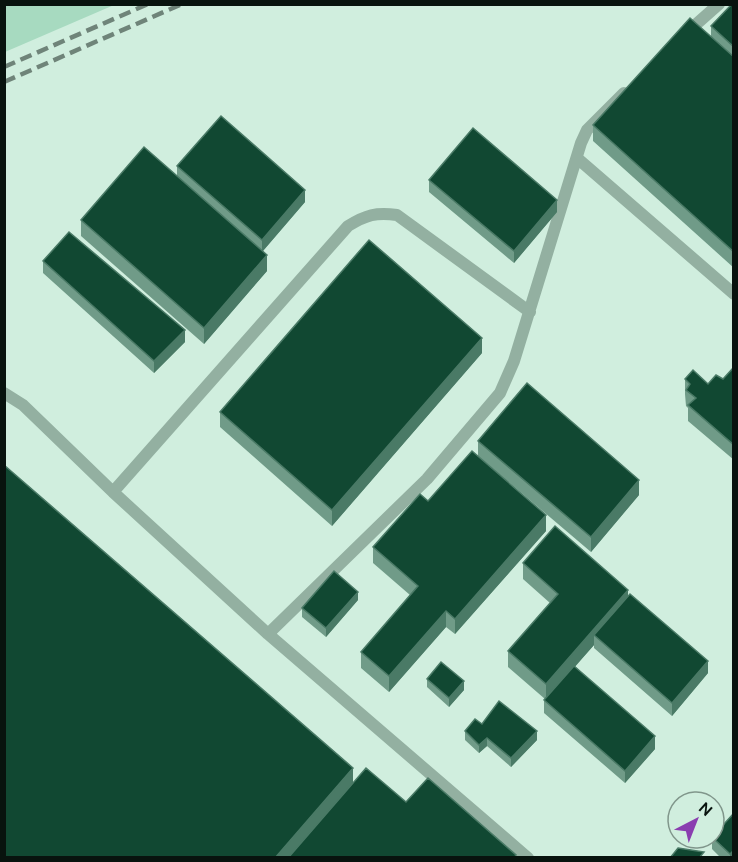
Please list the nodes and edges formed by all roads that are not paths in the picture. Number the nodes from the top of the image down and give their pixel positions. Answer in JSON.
{"nodes":[{"id":1,"x":719,"y":4,"type":"edge"},
{"id":2,"x":671,"y":46,"type":"edge"},
{"id":3,"x":631,"y":86,"type":"edge"},
{"id":4,"x":577,"y":158,"type":"junction"},
{"id":5,"x":734,"y":294,"type":"edge"},
{"id":6,"x":530,"y":312,"type":"junction"},
{"id":7,"x":4,"y":393,"type":"edge"},
{"id":8,"x":113,"y":492,"type":"junction"},
{"id":9,"x":268,"y":634,"type":"junction"},
{"id":10,"x":528,"y":858,"type":"edge"}],
"edges":[{"from":1,"to":2,"type":"lane"},
{"from":3,"to":4,"type":"lane"},
{"from":4,"to":5,"type":"lane"},
{"from":4,"to":6,"type":"lane"},
{"from":6,"to":8,"type":"lane"},
{"from":6,"to":9,"type":"lane"},
{"from":7,"to":8,"type":"lane"},
{"from":8,"to":9,"type":"lane"},
{"from":9,"to":10,"type":"lane"}]}
